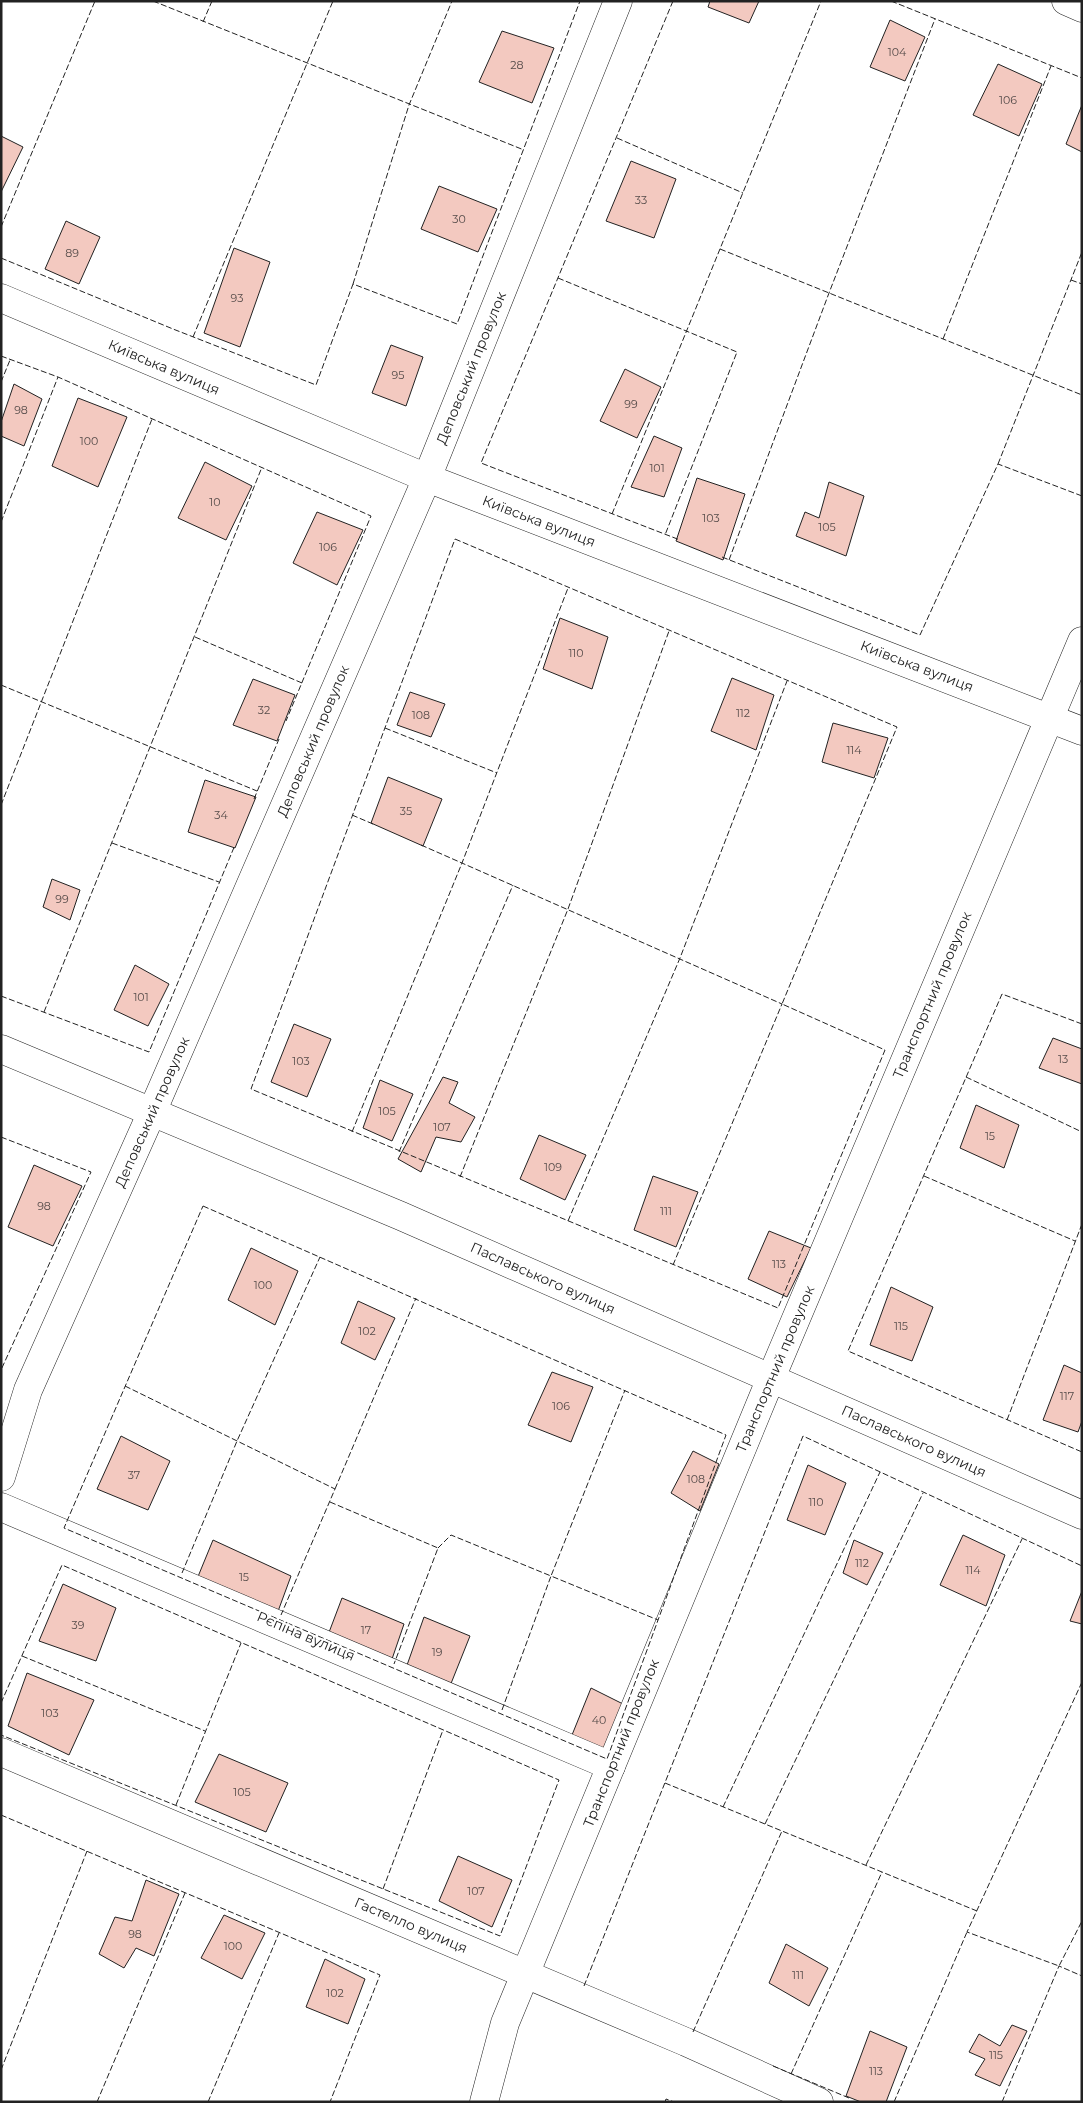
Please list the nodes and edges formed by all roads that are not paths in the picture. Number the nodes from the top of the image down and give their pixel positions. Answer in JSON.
{"nodes":[{"id":1,"x":618,"y":1,"type":"edge"},
{"id":2,"x":1066,"y":1,"type":"edge"},
{"id":3,"x":1082,"y":8,"type":"edge"},
{"id":4,"x":1,"y":298,"type":"edge"},
{"id":5,"x":427,"y":478,"type":"junction"},
{"id":6,"x":1082,"y":641,"type":"edge"},
{"id":7,"x":1048,"y":716,"type":"junction"},
{"id":8,"x":1082,"y":731,"type":"edge"},
{"id":9,"x":1,"y":1049,"type":"edge"},
{"id":10,"x":152,"y":1112,"type":"junction"},
{"id":11,"x":771,"y":1378,"type":"junction"},
{"id":12,"x":1,"y":1477,"type":"edge"},
{"id":13,"x":1,"y":1507,"type":"edge"},
{"id":14,"x":1082,"y":1515,"type":"edge"},
{"id":15,"x":1,"y":1752,"type":"edge"},
{"id":16,"x":611,"y":1766,"type":"junction"},
{"id":17,"x":526,"y":1973,"type":"junction"},
{"id":18,"x":484,"y":2102,"type":"edge"},
{"id":19,"x":819,"y":2102,"type":"edge"}],
"edges":[{"from":1,"to":5,"type":"street","name":"Деповський провулок"},
{"from":2,"to":3,"type":"street"},
{"from":4,"to":5,"type":"street","name":"Київська вулиця"},
{"from":5,"to":7,"type":"street","name":"Київська вулиця"},
{"from":5,"to":10,"type":"street","name":"Деповський провулок"},
{"from":6,"to":7,"type":"street","name":"Транспортний провулок"},
{"from":7,"to":8,"type":"street","name":"Київська вулиця"},
{"from":7,"to":11,"type":"street","name":"Транспортний провулок"},
{"from":9,"to":10,"type":"street","name":"Паславського вулиця"},
{"from":10,"to":11,"type":"street","name":"Паславського вулиця"},
{"from":10,"to":12,"type":"street","name":"Деповський провулок"},
{"from":11,"to":14,"type":"street","name":"Паславського вулиця"},
{"from":11,"to":16,"type":"street","name":"Транспортний провулок"},
{"from":13,"to":16,"type":"street","name":"Рєпіна вулиця"},
{"from":15,"to":17,"type":"street","name":"Гастелло вулиця"},
{"from":16,"to":17,"type":"street","name":"Транспортний провулок"},
{"from":17,"to":18,"type":"street","name":"Транспортний провулок"},
{"from":17,"to":19,"type":"street","name":"Гастелло вулиця"}]}
